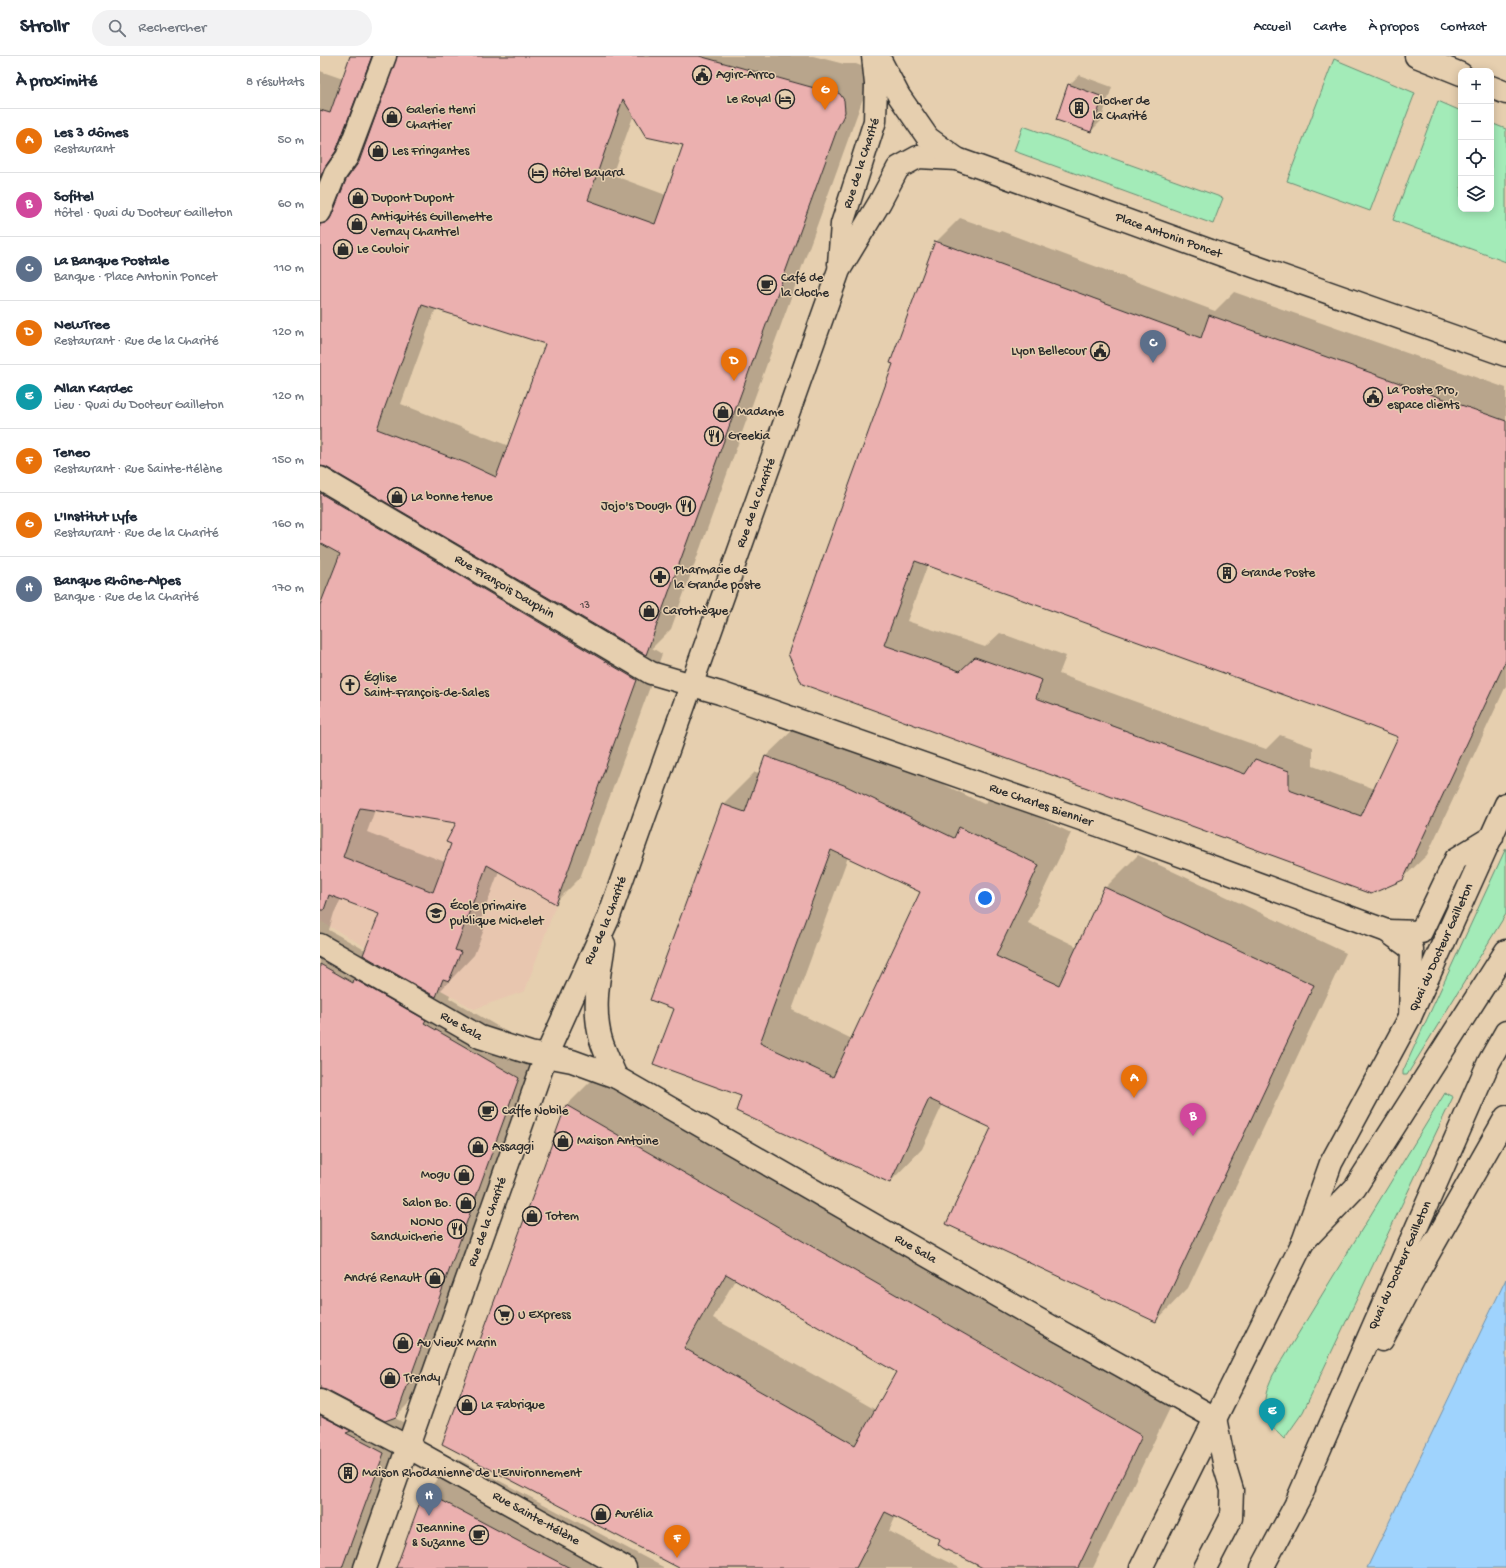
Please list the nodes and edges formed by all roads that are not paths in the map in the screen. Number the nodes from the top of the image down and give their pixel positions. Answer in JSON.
{"nodes":[{"id":1,"x":385,"y":56,"type":"edge"},
{"id":2,"x":873,"y":56,"type":"edge"},
{"id":3,"x":878,"y":56,"type":"edge"},
{"id":4,"x":1416,"y":56,"type":"edge"},
{"id":5,"x":1458,"y":73,"type":"edge"},
{"id":6,"x":1494,"y":88,"type":"edge"},
{"id":7,"x":1506,"y":93,"type":"edge"},
{"id":8,"x":957,"y":159,"type":"junction"},
{"id":9,"x":320,"y":212,"type":"edge"},
{"id":10,"x":839,"y":270,"type":"junction"},
{"id":11,"x":1506,"y":355,"type":"edge"},
{"id":12,"x":320,"y":478,"type":"edge"},
{"id":13,"x":692,"y":685,"type":"junction"},
{"id":14,"x":1506,"y":804,"type":"edge"},
{"id":15,"x":1492,"y":836,"type":"junction"},
{"id":16,"x":608,"y":919,"type":"junction"},
{"id":17,"x":1387,"y":931,"type":"junction"},
{"id":18,"x":320,"y":945,"type":"edge"},
{"id":19,"x":1506,"y":951,"type":"edge"},
{"id":20,"x":1410,"y":1017,"type":"junction"},
{"id":21,"x":1506,"y":1032,"type":"edge"},
{"id":22,"x":546,"y":1056,"type":"junction"},
{"id":23,"x":616,"y":1077,"type":"junction"},
{"id":24,"x":1506,"y":1117,"type":"edge"},
{"id":25,"x":1302,"y":1242,"type":"junction"},
{"id":26,"x":320,"y":1401,"type":"edge"},
{"id":27,"x":1215,"y":1418,"type":"junction"},
{"id":28,"x":408,"y":1447,"type":"junction"},
{"id":29,"x":1297,"y":1501,"type":"junction"},
{"id":30,"x":365,"y":1568,"type":"edge"},
{"id":31,"x":625,"y":1568,"type":"edge"},
{"id":32,"x":1141,"y":1568,"type":"edge"},
{"id":33,"x":1205,"y":1568,"type":"edge"},
{"id":34,"x":1262,"y":1568,"type":"edge"}],
"edges":[{"from":1,"to":9,"type":"street"},
{"from":2,"to":10,"type":"street","name":"Rue de la Charité"},
{"from":3,"to":8,"type":"street","name":"Place Antonin Poncet"},
{"from":4,"to":5,"type":"street"},
{"from":6,"to":7,"type":"street"},
{"from":8,"to":10,"type":"street","name":"Rue de la Charité"},
{"from":8,"to":11,"type":"street","name":"Place Antonin Poncet"},
{"from":10,"to":13,"type":"street","name":"Rue de la Charité"},
{"from":12,"to":13,"type":"street","name":"Rue François Dauphin"},
{"from":13,"to":16,"type":"street","name":"Rue de la Charité"},
{"from":13,"to":17,"type":"street","name":"Rue Charles Biennier"},
{"from":14,"to":15,"type":"street","name":"Quai du Docteur Gailleton"},
{"from":15,"to":17,"type":"street","name":"Rue Charles Biennier"},
{"from":15,"to":20,"type":"street","name":"Quai du Docteur Gailleton"},
{"from":16,"to":22,"type":"street","name":"Rue de la Charité"},
{"from":16,"to":23,"type":"street"},
{"from":17,"to":20,"type":"street","name":"Rue Charles Biennier"},
{"from":18,"to":22,"type":"street","name":"Rue Sala"},
{"from":19,"to":25,"type":"street","name":"Quai du Docteur Gailleton"},
{"from":20,"to":25,"type":"street","name":"Quai du Docteur Gailleton"},
{"from":21,"to":29,"type":"street","name":"Quai du Docteur Gailleton"},
{"from":22,"to":23,"type":"street","name":"Rue Sala"},
{"from":22,"to":28,"type":"street","name":"Rue de la Charité"},
{"from":23,"to":27,"type":"street","name":"Rue Sala"},
{"from":24,"to":29,"type":"street","name":"Quai du Docteur Gailleton"},
{"from":25,"to":27,"type":"street","name":"Quai du Docteur Gailleton"},
{"from":26,"to":28,"type":"street","name":"Rue Sainte-Hélène"},
{"from":27,"to":32,"type":"street","name":"Quai du Docteur Gailleton"},
{"from":27,"to":33,"type":"street"},
{"from":28,"to":30,"type":"street","name":"Rue de la Charité"},
{"from":28,"to":31,"type":"street","name":"Rue Sainte-Hélène"},
{"from":29,"to":34,"type":"street","name":"Quai du Docteur Gailleton"}]}
